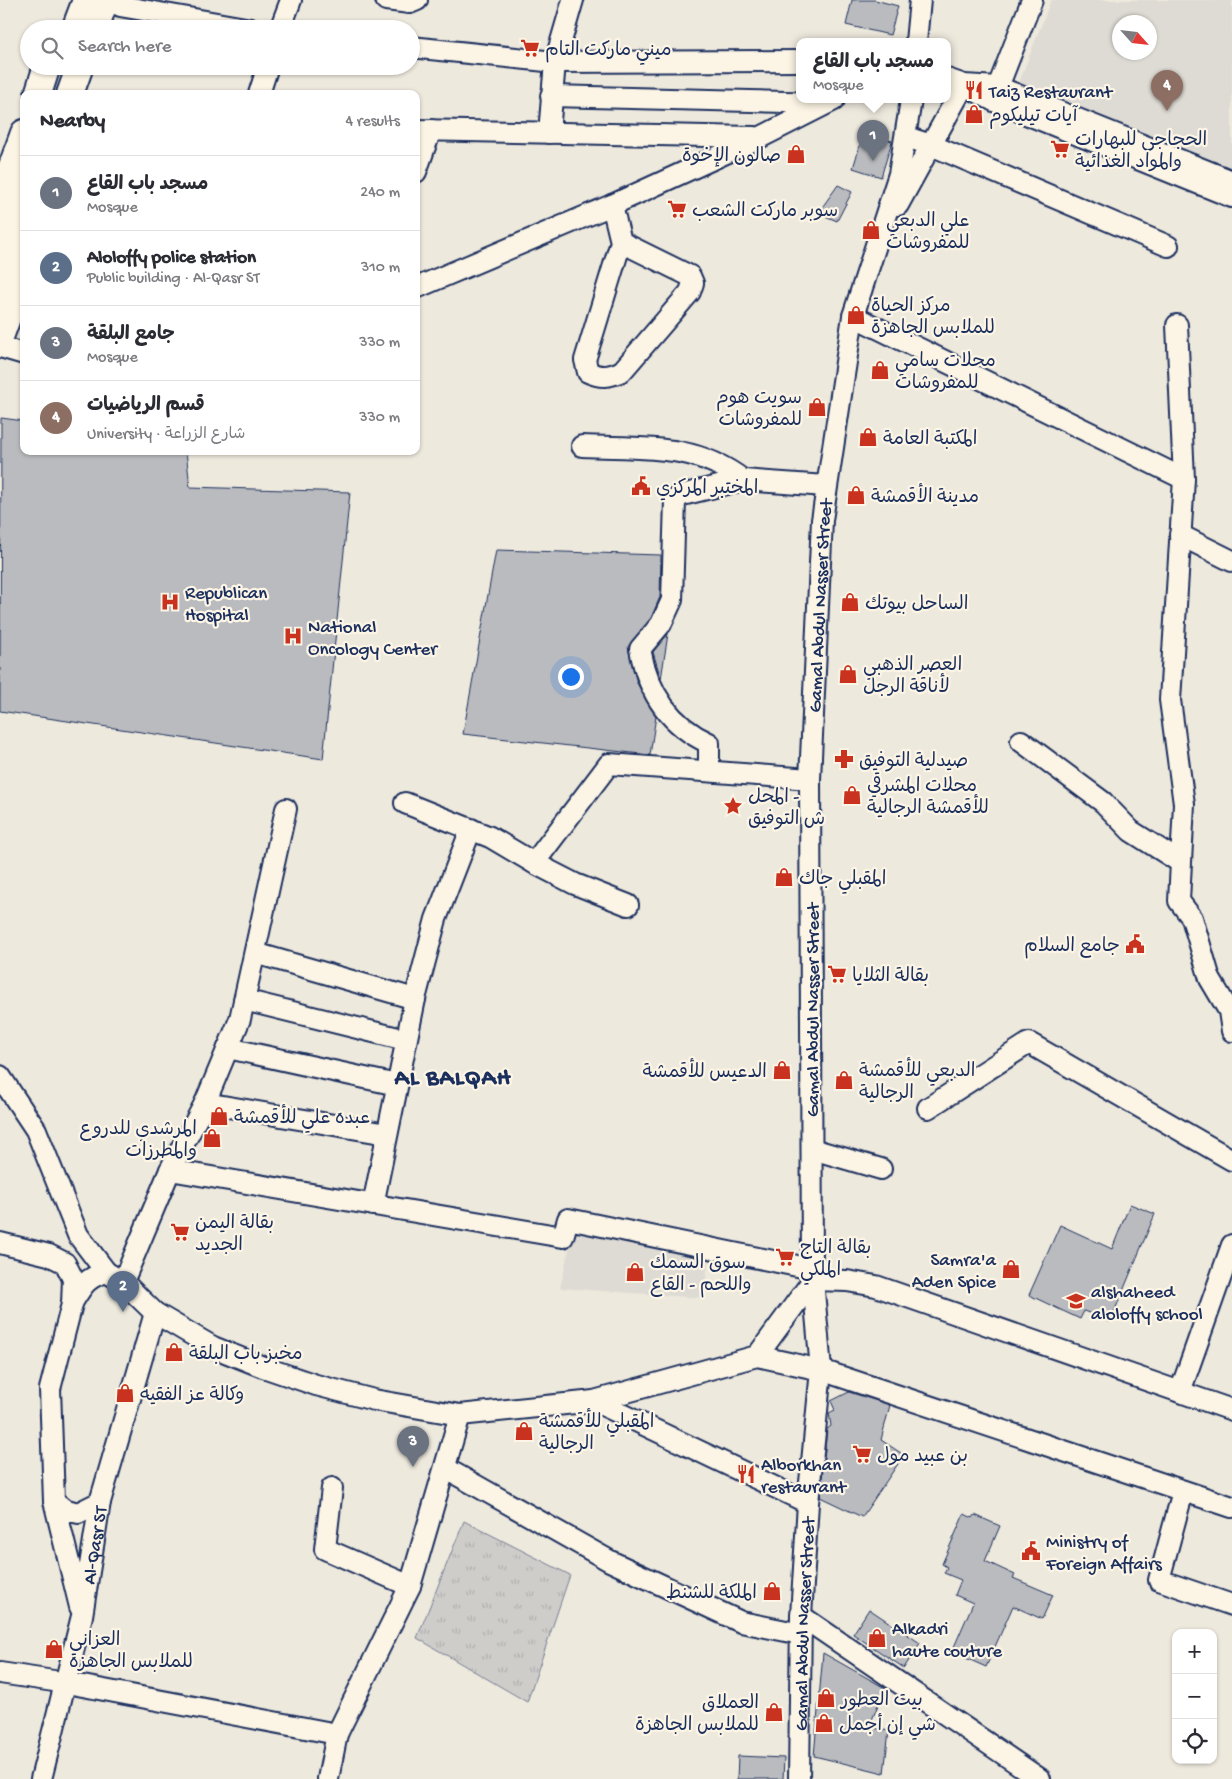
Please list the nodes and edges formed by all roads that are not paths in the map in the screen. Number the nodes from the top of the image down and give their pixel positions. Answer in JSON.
{"nodes":[{"id":1,"x":291,"y":0,"type":"edge"},
{"id":2,"x":386,"y":0,"type":"edge"},
{"id":3,"x":417,"y":0,"type":"edge"},
{"id":4,"x":573,"y":0,"type":"edge"},
{"id":5,"x":920,"y":0,"type":"edge"},
{"id":6,"x":1032,"y":0,"type":"edge"},
{"id":7,"x":94,"y":10,"type":"edge"},
{"id":8,"x":77,"y":20,"type":"edge"},
{"id":9,"x":177,"y":20,"type":"edge"},
{"id":10,"x":283,"y":20,"type":"edge"},
{"id":11,"x":916,"y":38,"type":"edge"},
{"id":12,"x":420,"y":48,"type":"edge"},
{"id":13,"x":796,"y":61,"type":"edge"},
{"id":14,"x":555,"y":62,"type":"junction"},
{"id":15,"x":45,"y":75,"type":"edge"},
{"id":16,"x":59,"y":75,"type":"edge"},
{"id":17,"x":77,"y":75,"type":"edge"},
{"id":18,"x":95,"y":75,"type":"edge"},
{"id":19,"x":265,"y":75,"type":"edge"},
{"id":20,"x":955,"y":82,"type":"edge"},
{"id":21,"x":998,"y":87,"type":"junction"},
{"id":22,"x":39,"y":90,"type":"edge"},
{"id":23,"x":53,"y":90,"type":"edge"},
{"id":24,"x":71,"y":90,"type":"edge"},
{"id":25,"x":89,"y":90,"type":"edge"},
{"id":26,"x":260,"y":90,"type":"edge"},
{"id":27,"x":551,"y":96,"type":"junction"},
{"id":28,"x":796,"y":100,"type":"edge"},
{"id":29,"x":827,"y":103,"type":"edge"},
{"id":30,"x":911,"y":103,"type":"edge"},
{"id":31,"x":947,"y":103,"type":"edge"},
{"id":32,"x":424,"y":130,"type":"edge"},
{"id":33,"x":549,"y":133,"type":"junction"},
{"id":34,"x":761,"y":137,"type":"junction"},
{"id":35,"x":906,"y":137,"type":"junction"},
{"id":36,"x":20,"y":144,"type":"edge"},
{"id":37,"x":931,"y":145,"type":"junction"},
{"id":38,"x":420,"y":151,"type":"edge"},
{"id":39,"x":1232,"y":180,"type":"edge"},
{"id":40,"x":20,"y":187,"type":"edge"},
{"id":41,"x":1232,"y":197,"type":"edge"},
{"id":42,"x":0,"y":200,"type":"edge"},
{"id":43,"x":612,"y":204,"type":"junction"},
{"id":44,"x":20,"y":235,"type":"edge"},
{"id":45,"x":621,"y":242,"type":"junction"},
{"id":46,"x":0,"y":244,"type":"edge"},
{"id":47,"x":1168,"y":246,"type":"dead end"},
{"id":48,"x":876,"y":247,"type":"junction"},
{"id":49,"x":20,"y":282,"type":"edge"},
{"id":50,"x":420,"y":286,"type":"edge"},
{"id":51,"x":0,"y":291,"type":"edge"},
{"id":52,"x":853,"y":316,"type":"junction"},
{"id":53,"x":1177,"y":325,"type":"dead end"},
{"id":54,"x":0,"y":337,"type":"edge"},
{"id":55,"x":0,"y":347,"type":"edge"},
{"id":56,"x":20,"y":353,"type":"edge"},
{"id":57,"x":582,"y":446,"type":"dead end"},
{"id":58,"x":1184,"y":479,"type":"junction"},
{"id":59,"x":743,"y":480,"type":"junction"},
{"id":60,"x":826,"y":486,"type":"junction"},
{"id":61,"x":1180,"y":535,"type":"junction"},
{"id":62,"x":1232,"y":560,"type":"edge"},
{"id":63,"x":1021,"y":741,"type":"dead end"},
{"id":64,"x":709,"y":771,"type":"junction"},
{"id":65,"x":810,"y":779,"type":"junction"},
{"id":66,"x":405,"y":803,"type":"dead end"},
{"id":67,"x":286,"y":809,"type":"dead end"},
{"id":68,"x":471,"y":829,"type":"junction"},
{"id":69,"x":1180,"y":862,"type":"junction"},
{"id":70,"x":534,"y":863,"type":"junction"},
{"id":71,"x":628,"y":905,"type":"dead end"},
{"id":72,"x":255,"y":953,"type":"junction"},
{"id":73,"x":415,"y":999,"type":"junction"},
{"id":74,"x":244,"y":1000,"type":"junction"},
{"id":75,"x":1232,"y":1031,"type":"edge"},
{"id":76,"x":406,"y":1040,"type":"junction"},
{"id":77,"x":228,"y":1048,"type":"junction"},
{"id":78,"x":0,"y":1076,"type":"edge"},
{"id":79,"x":397,"y":1085,"type":"junction"},
{"id":80,"x":204,"y":1102,"type":"junction"},
{"id":81,"x":928,"y":1108,"type":"dead end"},
{"id":82,"x":387,"y":1134,"type":"junction"},
{"id":83,"x":812,"y":1149,"type":"junction"},
{"id":84,"x":1232,"y":1160,"type":"edge"},
{"id":85,"x":881,"y":1169,"type":"dead end"},
{"id":86,"x":170,"y":1170,"type":"junction"},
{"id":87,"x":372,"y":1204,"type":"junction"},
{"id":88,"x":0,"y":1243,"type":"edge"},
{"id":89,"x":1231,"y":1250,"type":"edge"},
{"id":90,"x":813,"y":1275,"type":"junction"},
{"id":91,"x":115,"y":1277,"type":"junction"},
{"id":92,"x":72,"y":1304,"type":"junction"},
{"id":93,"x":155,"y":1313,"type":"junction"},
{"id":94,"x":757,"y":1356,"type":"junction"},
{"id":95,"x":821,"y":1370,"type":"junction"},
{"id":96,"x":1180,"y":1392,"type":"junction"},
{"id":97,"x":594,"y":1401,"type":"junction"},
{"id":98,"x":1232,"y":1410,"type":"edge"},
{"id":99,"x":460,"y":1415,"type":"junction"},
{"id":100,"x":445,"y":1468,"type":"junction"},
{"id":101,"x":332,"y":1488,"type":"dead end"},
{"id":102,"x":1182,"y":1491,"type":"junction"},
{"id":103,"x":54,"y":1501,"type":"junction"},
{"id":104,"x":100,"y":1502,"type":"junction"},
{"id":105,"x":808,"y":1503,"type":"junction"},
{"id":106,"x":1232,"y":1507,"type":"edge"},
{"id":107,"x":410,"y":1586,"type":"junction"},
{"id":108,"x":1232,"y":1605,"type":"edge"},
{"id":109,"x":82,"y":1616,"type":"junction"},
{"id":110,"x":801,"y":1625,"type":"junction"},
{"id":111,"x":0,"y":1673,"type":"edge"},
{"id":112,"x":67,"y":1683,"type":"junction"},
{"id":113,"x":337,"y":1734,"type":"junction"},
{"id":114,"x":41,"y":1779,"type":"edge"},
{"id":115,"x":328,"y":1779,"type":"edge"},
{"id":116,"x":799,"y":1779,"type":"edge"},
{"id":117,"x":1040,"y":1779,"type":"edge"}],
"edges":[{"from":1,"to":10,"type":"street"},
{"from":2,"to":3,"type":"street"},
{"from":4,"to":14,"type":"street"},
{"from":5,"to":11,"type":"street"},
{"from":6,"to":21,"type":"street"},
{"from":7,"to":8,"type":"main road"},
{"from":7,"to":9,"type":"street"},
{"from":12,"to":14,"type":"street"},
{"from":13,"to":14,"type":"street"},
{"from":14,"to":27,"type":"street"},
{"from":15,"to":22,"type":"main road"},
{"from":16,"to":23,"type":"main road"},
{"from":17,"to":24,"type":"main road"},
{"from":18,"to":25,"type":"main road"},
{"from":19,"to":26,"type":"street"},
{"from":20,"to":21,"type":"street"},
{"from":20,"to":41,"type":"street"},
{"from":21,"to":39,"type":"street"},
{"from":27,"to":28,"type":"street"},
{"from":27,"to":33,"type":"street"},
{"from":29,"to":34,"type":"street"},
{"from":30,"to":35,"type":"street","name":"Gamal Abdul Nasser Street"},
{"from":31,"to":37,"type":"street","name":"Gamal Abdul Nasser Street"},
{"from":32,"to":33,"type":"street"},
{"from":32,"to":38,"type":"street"},
{"from":33,"to":34,"type":"street"},
{"from":34,"to":43,"type":"street"},
{"from":35,"to":37,"type":"street"},
{"from":35,"to":48,"type":"street","name":"Gamal Abdul Nasser Street"},
{"from":36,"to":42,"type":"main road"},
{"from":37,"to":47,"type":"street"},
{"from":37,"to":48,"type":"street","name":"Gamal Abdul Nasser Street"},
{"from":40,"to":46,"type":"main road"},
{"from":43,"to":45,"type":"street"},
{"from":43,"to":50,"type":"street"},
{"from":44,"to":51,"type":"main road"},
{"from":45,"to":45,"type":"street"},
{"from":48,"to":52,"type":"street","name":"Gamal Abdul Nasser Street"},
{"from":49,"to":54,"type":"main road"},
{"from":52,"to":58,"type":"street"},
{"from":52,"to":60,"type":"street","name":"Gamal Abdul Nasser Street"},
{"from":53,"to":58,"type":"street"},
{"from":55,"to":56,"type":"street"},
{"from":57,"to":59,"type":"street"},
{"from":58,"to":61,"type":"street"},
{"from":59,"to":60,"type":"street"},
{"from":59,"to":64,"type":"street"},
{"from":60,"to":65,"type":"street","name":"Gamal Abdul Nasser Street"},
{"from":61,"to":62,"type":"street"},
{"from":61,"to":69,"type":"street"},
{"from":63,"to":69,"type":"street"},
{"from":64,"to":65,"type":"street"},
{"from":64,"to":70,"type":"street"},
{"from":65,"to":83,"type":"street","name":"Gamal Abdul Nasser Street"},
{"from":66,"to":68,"type":"street"},
{"from":67,"to":72,"type":"street"},
{"from":68,"to":70,"type":"street"},
{"from":68,"to":73,"type":"street"},
{"from":69,"to":75,"type":"street"},
{"from":70,"to":71,"type":"street"},
{"from":72,"to":73,"type":"street"},
{"from":72,"to":74,"type":"street"},
{"from":73,"to":76,"type":"street"},
{"from":74,"to":76,"type":"street"},
{"from":74,"to":77,"type":"street"},
{"from":76,"to":79,"type":"street"},
{"from":77,"to":79,"type":"street"},
{"from":77,"to":80,"type":"street"},
{"from":78,"to":91,"type":"street"},
{"from":79,"to":82,"type":"street"},
{"from":80,"to":82,"type":"street"},
{"from":80,"to":86,"type":"street"},
{"from":81,"to":84,"type":"street"},
{"from":82,"to":87,"type":"street"},
{"from":83,"to":85,"type":"street"},
{"from":83,"to":90,"type":"street","name":"Gamal Abdul Nasser Street"},
{"from":86,"to":87,"type":"street"},
{"from":86,"to":91,"type":"street"},
{"from":87,"to":90,"type":"street"},
{"from":88,"to":92,"type":"street"},
{"from":89,"to":96,"type":"street"},
{"from":90,"to":94,"type":"street"},
{"from":90,"to":95,"type":"street","name":"Gamal Abdul Nasser Street"},
{"from":90,"to":96,"type":"street"},
{"from":91,"to":92,"type":"street"},
{"from":91,"to":93,"type":"street"},
{"from":92,"to":103,"type":"street"},
{"from":93,"to":99,"type":"street"},
{"from":93,"to":104,"type":"street","name":"Al-Qasr ST"},
{"from":94,"to":95,"type":"street"},
{"from":94,"to":97,"type":"street"},
{"from":95,"to":102,"type":"street"},
{"from":95,"to":105,"type":"street","name":"Gamal Abdul Nasser Street"},
{"from":96,"to":98,"type":"street"},
{"from":97,"to":99,"type":"street"},
{"from":97,"to":105,"type":"street"},
{"from":99,"to":100,"type":"street"},
{"from":100,"to":107,"type":"street"},
{"from":100,"to":110,"type":"street"},
{"from":101,"to":107,"type":"street"},
{"from":102,"to":106,"type":"street"},
{"from":102,"to":108,"type":"street"},
{"from":103,"to":104,"type":"street"},
{"from":103,"to":109,"type":"street"},
{"from":104,"to":109,"type":"street","name":"Al-Qasr ST"},
{"from":105,"to":110,"type":"street","name":"Gamal Abdul Nasser Street"},
{"from":107,"to":113,"type":"street"},
{"from":109,"to":112,"type":"street","name":"Al-Qasr ST"},
{"from":110,"to":116,"type":"street","name":"Gamal Abdul Nasser Street"},
{"from":110,"to":117,"type":"street"},
{"from":111,"to":112,"type":"street"},
{"from":112,"to":113,"type":"street"},
{"from":112,"to":114,"type":"street","name":"Al-Qasr ST"},
{"from":113,"to":115,"type":"street"}]}
